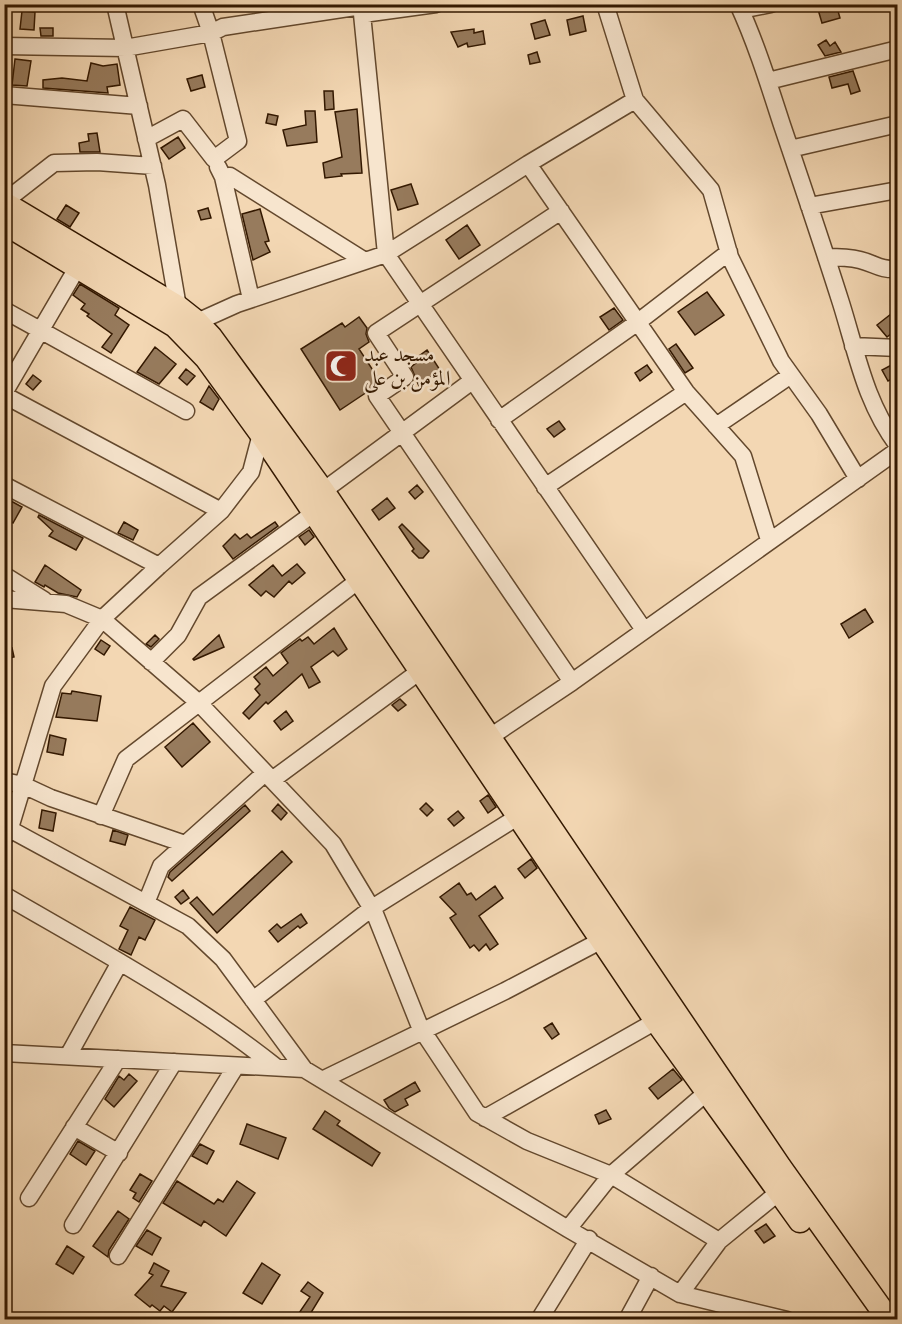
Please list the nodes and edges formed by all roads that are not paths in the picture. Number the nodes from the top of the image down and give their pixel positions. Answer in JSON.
{"nodes":[{"id":1,"x":115,"y":4,"type":"edge"},
{"id":2,"x":201,"y":4,"type":"edge"},
{"id":3,"x":436,"y":4,"type":"edge"},
{"id":4,"x":605,"y":4,"type":"edge"},
{"id":5,"x":771,"y":4,"type":"edge"},
{"id":6,"x":739,"y":7,"type":"edge"},
{"id":7,"x":369,"y":9,"type":"edge"},
{"id":8,"x":211,"y":33,"type":"junction"},
{"id":9,"x":4,"y":46,"type":"edge"},
{"id":10,"x":125,"y":48,"type":"junction"},
{"id":11,"x":897,"y":49,"type":"edge"},
{"id":12,"x":768,"y":81,"type":"junction"},
{"id":13,"x":4,"y":94,"type":"edge"},
{"id":14,"x":634,"y":100,"type":"junction"},
{"id":15,"x":139,"y":106,"type":"junction"},
{"id":16,"x":897,"y":124,"type":"edge"},
{"id":17,"x":146,"y":139,"type":"junction"},
{"id":18,"x":790,"y":148,"type":"junction"},
{"id":19,"x":214,"y":159,"type":"junction"},
{"id":20,"x":528,"y":164,"type":"junction"},
{"id":21,"x":153,"y":166,"type":"junction"},
{"id":22,"x":223,"y":177,"type":"junction"},
{"id":23,"x":897,"y":190,"type":"edge"},
{"id":24,"x":4,"y":202,"type":"edge"},
{"id":25,"x":809,"y":206,"type":"junction"},
{"id":26,"x":561,"y":211,"type":"junction"},
{"id":27,"x":4,"y":223,"type":"edge"},
{"id":28,"x":729,"y":252,"type":"junction"},
{"id":29,"x":386,"y":254,"type":"junction"},
{"id":30,"x":826,"y":258,"type":"junction"},
{"id":31,"x":364,"y":261,"type":"junction"},
{"id":32,"x":77,"y":268,"type":"junction"},
{"id":33,"x":897,"y":269,"type":"edge"},
{"id":34,"x":251,"y":299,"type":"junction"},
{"id":35,"x":421,"y":304,"type":"junction"},
{"id":36,"x":178,"y":307,"type":"junction"},
{"id":37,"x":4,"y":310,"type":"edge"},
{"id":38,"x":197,"y":322,"type":"junction"},
{"id":39,"x":638,"y":322,"type":"junction"},
{"id":40,"x":42,"y":331,"type":"junction"},
{"id":41,"x":853,"y":346,"type":"junction"},
{"id":42,"x":897,"y":348,"type":"edge"},
{"id":43,"x":791,"y":375,"type":"junction"},
{"id":44,"x":472,"y":381,"type":"junction"},
{"id":45,"x":686,"y":392,"type":"junction"},
{"id":46,"x":4,"y":394,"type":"edge"},
{"id":47,"x":186,"y":411,"type":"dead end"},
{"id":48,"x":499,"y":420,"type":"junction"},
{"id":49,"x":716,"y":426,"type":"junction"},
{"id":50,"x":401,"y":431,"type":"junction"},
{"id":51,"x":261,"y":434,"type":"junction"},
{"id":52,"x":897,"y":448,"type":"edge"},
{"id":53,"x":858,"y":479,"type":"junction"},
{"id":54,"x":4,"y":485,"type":"edge"},
{"id":55,"x":545,"y":487,"type":"junction"},
{"id":56,"x":323,"y":491,"type":"junction"},
{"id":57,"x":221,"y":511,"type":"junction"},
{"id":58,"x":314,"y":513,"type":"junction"},
{"id":59,"x":769,"y":540,"type":"junction"},
{"id":60,"x":159,"y":566,"type":"junction"},
{"id":61,"x":4,"y":575,"type":"edge"},
{"id":62,"x":359,"y":580,"type":"junction"},
{"id":63,"x":4,"y":599,"type":"edge"},
{"id":64,"x":47,"y":602,"type":"junction"},
{"id":65,"x":102,"y":619,"type":"junction"},
{"id":66,"x":644,"y":630,"type":"junction"},
{"id":67,"x":151,"y":662,"type":"junction"},
{"id":68,"x":420,"y":671,"type":"junction"},
{"id":69,"x":572,"y":682,"type":"junction"},
{"id":70,"x":199,"y":703,"type":"junction"},
{"id":71,"x":490,"y":737,"type":"junction"},
{"id":72,"x":268,"y":777,"type":"junction"},
{"id":73,"x":4,"y":781,"type":"edge"},
{"id":74,"x":23,"y":785,"type":"junction"},
{"id":75,"x":101,"y":816,"type":"junction"},
{"id":76,"x":519,"y":816,"type":"junction"},
{"id":77,"x":6,"y":831,"type":"edge"},
{"id":78,"x":185,"y":844,"type":"junction"},
{"id":79,"x":4,"y":895,"type":"edge"},
{"id":80,"x":146,"y":903,"type":"junction"},
{"id":81,"x":372,"y":908,"type":"junction"},
{"id":82,"x":602,"y":940,"type":"junction"},
{"id":83,"x":120,"y":962,"type":"junction"},
{"id":84,"x":253,"y":999,"type":"junction"},
{"id":85,"x":656,"y":1021,"type":"junction"},
{"id":86,"x":423,"y":1032,"type":"junction"},
{"id":87,"x":4,"y":1053,"type":"edge"},
{"id":88,"x":68,"y":1056,"type":"junction"},
{"id":89,"x":118,"y":1059,"type":"junction"},
{"id":90,"x":174,"y":1062,"type":"junction"},
{"id":91,"x":236,"y":1065,"type":"junction"},
{"id":92,"x":276,"y":1068,"type":"junction"},
{"id":93,"x":304,"y":1069,"type":"junction"},
{"id":94,"x":322,"y":1080,"type":"junction"},
{"id":95,"x":706,"y":1093,"type":"junction"},
{"id":96,"x":485,"y":1118,"type":"junction"},
{"id":97,"x":75,"y":1127,"type":"junction"},
{"id":98,"x":119,"y":1153,"type":"junction"},
{"id":99,"x":611,"y":1175,"type":"junction"},
{"id":100,"x":779,"y":1192,"type":"junction"},
{"id":101,"x":29,"y":1198,"type":"dead end"},
{"id":102,"x":74,"y":1225,"type":"dead end"},
{"id":103,"x":568,"y":1229,"type":"junction"},
{"id":104,"x":589,"y":1239,"type":"junction"},
{"id":105,"x":719,"y":1241,"type":"junction"},
{"id":106,"x":118,"y":1256,"type":"dead end"},
{"id":107,"x":651,"y":1276,"type":"junction"},
{"id":108,"x":680,"y":1294,"type":"junction"},
{"id":109,"x":539,"y":1320,"type":"edge"},
{"id":110,"x":627,"y":1320,"type":"edge"},
{"id":111,"x":787,"y":1320,"type":"edge"},
{"id":112,"x":869,"y":1320,"type":"edge"},
{"id":113,"x":889,"y":1320,"type":"edge"}],
"edges":[{"from":1,"to":10,"type":"street"},
{"from":2,"to":8,"type":"street"},
{"from":3,"to":7,"type":"street"},
{"from":4,"to":14,"type":"street"},
{"from":5,"to":6,"type":"street"},
{"from":6,"to":12,"type":"street"},
{"from":7,"to":8,"type":"street"},
{"from":7,"to":29,"type":"street"},
{"from":8,"to":10,"type":"street"},
{"from":8,"to":19,"type":"street"},
{"from":9,"to":10,"type":"street"},
{"from":10,"to":15,"type":"street"},
{"from":11,"to":12,"type":"street"},
{"from":12,"to":18,"type":"street"},
{"from":13,"to":15,"type":"street"},
{"from":14,"to":20,"type":"street"},
{"from":14,"to":28,"type":"street"},
{"from":15,"to":17,"type":"street"},
{"from":16,"to":18,"type":"street"},
{"from":17,"to":19,"type":"street"},
{"from":17,"to":21,"type":"street"},
{"from":18,"to":25,"type":"street"},
{"from":19,"to":22,"type":"street"},
{"from":20,"to":26,"type":"street"},
{"from":20,"to":29,"type":"street"},
{"from":21,"to":24,"type":"street"},
{"from":21,"to":36,"type":"street"},
{"from":22,"to":31,"type":"street"},
{"from":22,"to":34,"type":"street"},
{"from":23,"to":25,"type":"street"},
{"from":24,"to":36,"type":"main road"},
{"from":25,"to":30,"type":"street"},
{"from":26,"to":35,"type":"street"},
{"from":26,"to":39,"type":"street"},
{"from":27,"to":32,"type":"main road"},
{"from":28,"to":39,"type":"street"},
{"from":28,"to":43,"type":"street"},
{"from":29,"to":31,"type":"street"},
{"from":29,"to":35,"type":"street"},
{"from":30,"to":33,"type":"street"},
{"from":30,"to":41,"type":"street"},
{"from":31,"to":34,"type":"street"},
{"from":32,"to":40,"type":"street"},
{"from":32,"to":51,"type":"main road"},
{"from":34,"to":38,"type":"street"},
{"from":35,"to":44,"type":"street"},
{"from":35,"to":50,"type":"street"},
{"from":36,"to":38,"type":"main road"},
{"from":37,"to":40,"type":"street"},
{"from":38,"to":56,"type":"main road"},
{"from":39,"to":45,"type":"street"},
{"from":39,"to":48,"type":"street"},
{"from":40,"to":46,"type":"street"},
{"from":40,"to":47,"type":"street"},
{"from":41,"to":42,"type":"street"},
{"from":41,"to":52,"type":"street"},
{"from":43,"to":49,"type":"street"},
{"from":43,"to":53,"type":"street"},
{"from":44,"to":48,"type":"street"},
{"from":44,"to":50,"type":"street"},
{"from":45,"to":49,"type":"street"},
{"from":45,"to":55,"type":"street"},
{"from":46,"to":57,"type":"street"},
{"from":48,"to":55,"type":"street"},
{"from":49,"to":59,"type":"street"},
{"from":50,"to":56,"type":"street"},
{"from":50,"to":69,"type":"street"},
{"from":51,"to":57,"type":"street"},
{"from":51,"to":58,"type":"main road"},
{"from":52,"to":53,"type":"street"},
{"from":53,"to":59,"type":"street"},
{"from":54,"to":60,"type":"street"},
{"from":55,"to":66,"type":"street"},
{"from":56,"to":71,"type":"main road"},
{"from":57,"to":60,"type":"street"},
{"from":58,"to":62,"type":"main road"},
{"from":58,"to":67,"type":"street"},
{"from":59,"to":66,"type":"street"},
{"from":60,"to":65,"type":"street"},
{"from":61,"to":64,"type":"street"},
{"from":62,"to":68,"type":"main road"},
{"from":62,"to":70,"type":"street"},
{"from":63,"to":64,"type":"street"},
{"from":64,"to":65,"type":"street"},
{"from":65,"to":67,"type":"street"},
{"from":65,"to":74,"type":"street"},
{"from":66,"to":69,"type":"street"},
{"from":67,"to":70,"type":"street"},
{"from":68,"to":72,"type":"street"},
{"from":68,"to":76,"type":"main road"},
{"from":69,"to":71,"type":"street"},
{"from":70,"to":72,"type":"street"},
{"from":70,"to":75,"type":"street"},
{"from":71,"to":113,"type":"main road"},
{"from":72,"to":78,"type":"street"},
{"from":72,"to":81,"type":"street"},
{"from":73,"to":74,"type":"street"},
{"from":74,"to":75,"type":"street"},
{"from":74,"to":77,"type":"street"},
{"from":75,"to":78,"type":"street"},
{"from":76,"to":81,"type":"street"},
{"from":76,"to":82,"type":"main road"},
{"from":77,"to":80,"type":"street"},
{"from":78,"to":80,"type":"street"},
{"from":79,"to":83,"type":"street"},
{"from":80,"to":84,"type":"street"},
{"from":81,"to":84,"type":"street"},
{"from":81,"to":86,"type":"street"},
{"from":82,"to":85,"type":"main road"},
{"from":82,"to":86,"type":"street"},
{"from":83,"to":88,"type":"street"},
{"from":83,"to":92,"type":"street"},
{"from":84,"to":93,"type":"street"},
{"from":85,"to":95,"type":"main road"},
{"from":85,"to":96,"type":"street"},
{"from":86,"to":94,"type":"street"},
{"from":86,"to":96,"type":"street"},
{"from":87,"to":88,"type":"street"},
{"from":88,"to":89,"type":"street"},
{"from":89,"to":90,"type":"street"},
{"from":89,"to":97,"type":"street"},
{"from":90,"to":91,"type":"street"},
{"from":90,"to":98,"type":"street"},
{"from":91,"to":92,"type":"street"},
{"from":91,"to":106,"type":"street"},
{"from":92,"to":93,"type":"street"},
{"from":93,"to":94,"type":"street"},
{"from":94,"to":103,"type":"street"},
{"from":95,"to":99,"type":"street"},
{"from":95,"to":100,"type":"main road"},
{"from":96,"to":99,"type":"street"},
{"from":97,"to":98,"type":"street"},
{"from":97,"to":101,"type":"street"},
{"from":98,"to":102,"type":"street"},
{"from":99,"to":103,"type":"street"},
{"from":99,"to":105,"type":"street"},
{"from":100,"to":105,"type":"street"},
{"from":100,"to":112,"type":"main road"},
{"from":103,"to":104,"type":"street"},
{"from":104,"to":107,"type":"street"},
{"from":104,"to":109,"type":"street"},
{"from":105,"to":108,"type":"street"},
{"from":107,"to":108,"type":"street"},
{"from":107,"to":110,"type":"street"},
{"from":108,"to":111,"type":"street"}]}
